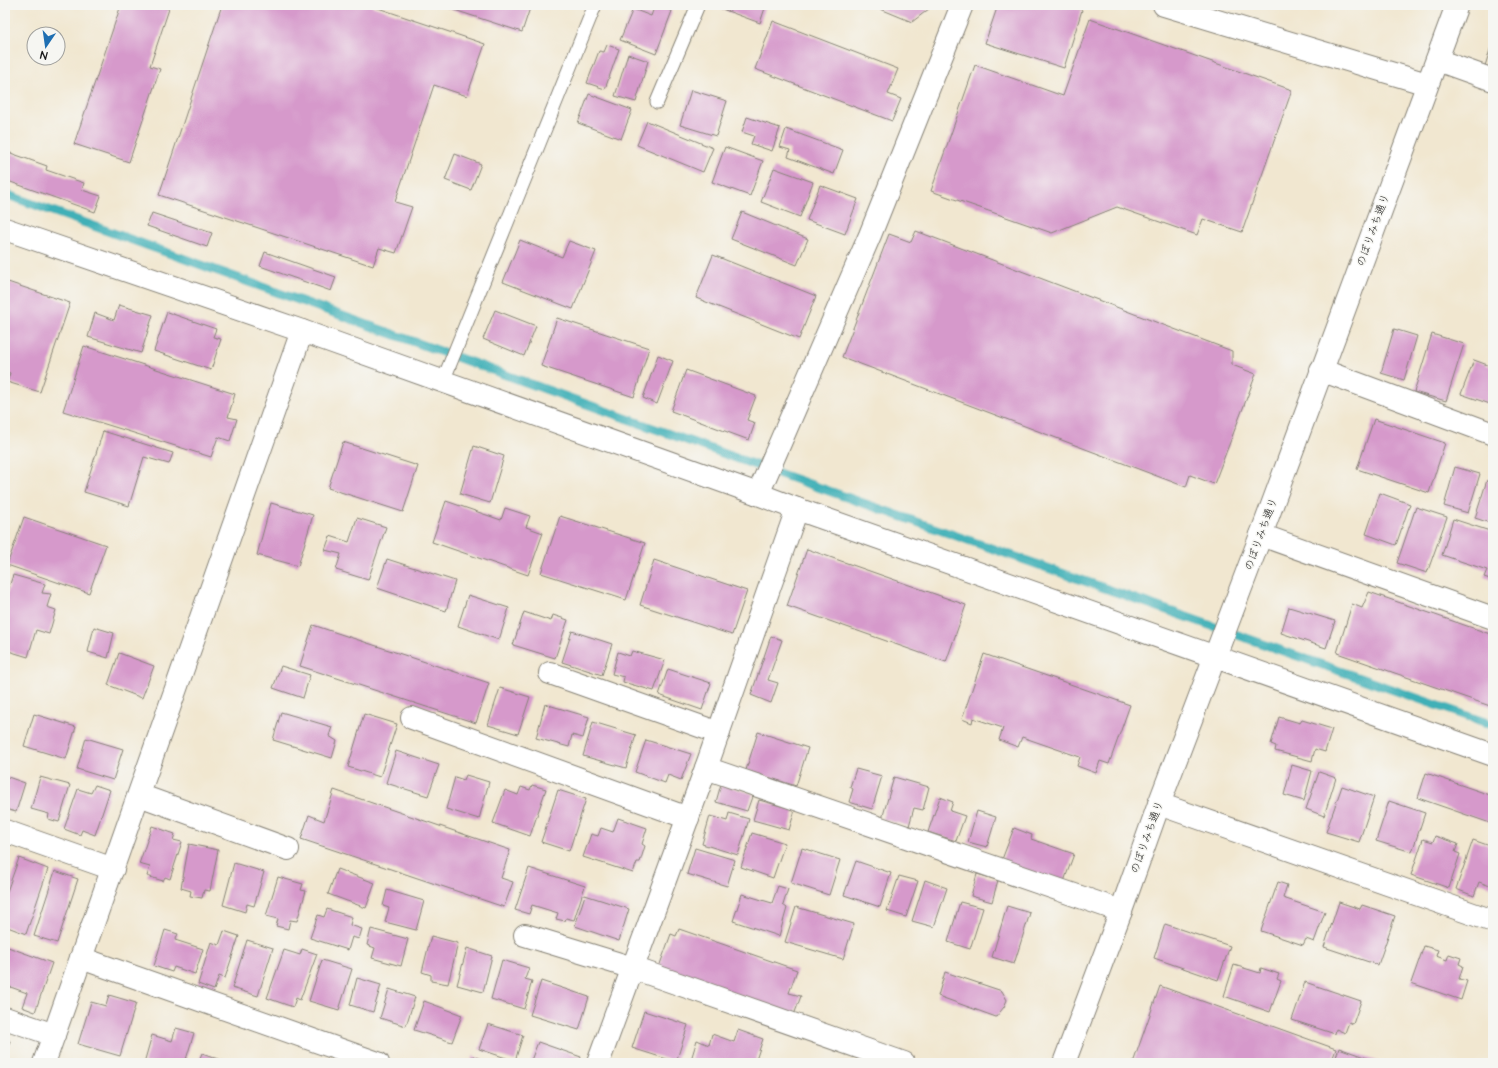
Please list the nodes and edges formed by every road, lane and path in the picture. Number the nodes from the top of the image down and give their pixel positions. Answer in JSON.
{"nodes":[{"id":1,"x":595,"y":5,"type":"edge"},
{"id":2,"x":698,"y":5,"type":"edge"},
{"id":3,"x":962,"y":5,"type":"edge"},
{"id":4,"x":1164,"y":5,"type":"edge"},
{"id":5,"x":1457,"y":5,"type":"edge"},
{"id":6,"x":1437,"y":60,"type":"junction"},
{"id":7,"x":1493,"y":80,"type":"edge"},
{"id":8,"x":1428,"y":84,"type":"junction"},
{"id":9,"x":657,"y":102,"type":"dead end"},
{"id":10,"x":5,"y":229,"type":"edge"},
{"id":11,"x":302,"y":331,"type":"junction"},
{"id":12,"x":1321,"y":370,"type":"junction"},
{"id":13,"x":443,"y":382,"type":"junction"},
{"id":14,"x":1493,"y":434,"type":"edge"},
{"id":15,"x":758,"y":494,"type":"junction"},
{"id":16,"x":796,"y":509,"type":"junction"},
{"id":17,"x":1261,"y":534,"type":"junction"},
{"id":18,"x":1493,"y":618,"type":"edge"},
{"id":19,"x":1217,"y":650,"type":"junction"},
{"id":20,"x":550,"y":673,"type":"dead end"},
{"id":21,"x":412,"y":718,"type":"dead end"},
{"id":22,"x":719,"y":733,"type":"junction"},
{"id":23,"x":1493,"y":755,"type":"edge"},
{"id":24,"x":706,"y":768,"type":"junction"},
{"id":25,"x":139,"y":795,"type":"junction"},
{"id":26,"x":1159,"y":804,"type":"junction"},
{"id":27,"x":688,"y":818,"type":"junction"},
{"id":28,"x":5,"y":831,"type":"edge"},
{"id":29,"x":288,"y":849,"type":"dead end"},
{"id":30,"x":113,"y":869,"type":"junction"},
{"id":31,"x":1121,"y":911,"type":"junction"},
{"id":32,"x":1493,"y":921,"type":"edge"},
{"id":33,"x":525,"y":935,"type":"dead end"},
{"id":34,"x":82,"y":958,"type":"junction"},
{"id":35,"x":633,"y":968,"type":"junction"},
{"id":36,"x":5,"y":1018,"type":"edge"},
{"id":37,"x":54,"y":1035,"type":"junction"},
{"id":38,"x":44,"y":1063,"type":"edge"},
{"id":39,"x":378,"y":1063,"type":"edge"},
{"id":40,"x":598,"y":1063,"type":"edge"},
{"id":41,"x":904,"y":1063,"type":"edge"},
{"id":42,"x":1064,"y":1063,"type":"edge"}],
"edges":[{"from":1,"to":13,"type":"lane"},
{"from":2,"to":9,"type":"lane"},
{"from":3,"to":15,"type":"street"},
{"from":4,"to":8,"type":"street"},
{"from":5,"to":6,"type":"street","name":"のぼりみち通り"},
{"from":6,"to":7,"type":"street"},
{"from":6,"to":8,"type":"street","name":"のぼりみち通り"},
{"from":8,"to":12,"type":"street","name":"のぼりみち通り"},
{"from":10,"to":11,"type":"street"},
{"from":11,"to":13,"type":"street"},
{"from":11,"to":25,"type":"street"},
{"from":12,"to":14,"type":"street"},
{"from":12,"to":17,"type":"street","name":"のぼりみち通り"},
{"from":13,"to":15,"type":"street"},
{"from":15,"to":16,"type":"street"},
{"from":16,"to":19,"type":"street"},
{"from":16,"to":22,"type":"street"},
{"from":17,"to":18,"type":"street"},
{"from":17,"to":19,"type":"street","name":"のぼりみち通り"},
{"from":19,"to":23,"type":"street"},
{"from":19,"to":26,"type":"street","name":"のぼりみち通り"},
{"from":20,"to":22,"type":"street"},
{"from":21,"to":27,"type":"street"},
{"from":22,"to":24,"type":"street"},
{"from":24,"to":27,"type":"street"},
{"from":24,"to":31,"type":"street"},
{"from":25,"to":29,"type":"street"},
{"from":25,"to":30,"type":"street"},
{"from":26,"to":31,"type":"street","name":"のぼりみち通り"},
{"from":26,"to":32,"type":"street"},
{"from":27,"to":35,"type":"street"},
{"from":28,"to":30,"type":"street"},
{"from":30,"to":34,"type":"street"},
{"from":31,"to":42,"type":"street","name":"のぼりみち通り"},
{"from":33,"to":35,"type":"street"},
{"from":34,"to":37,"type":"street"},
{"from":34,"to":39,"type":"street"},
{"from":35,"to":40,"type":"street"},
{"from":35,"to":41,"type":"street"},
{"from":36,"to":37,"type":"street"},
{"from":37,"to":38,"type":"street"}]}
